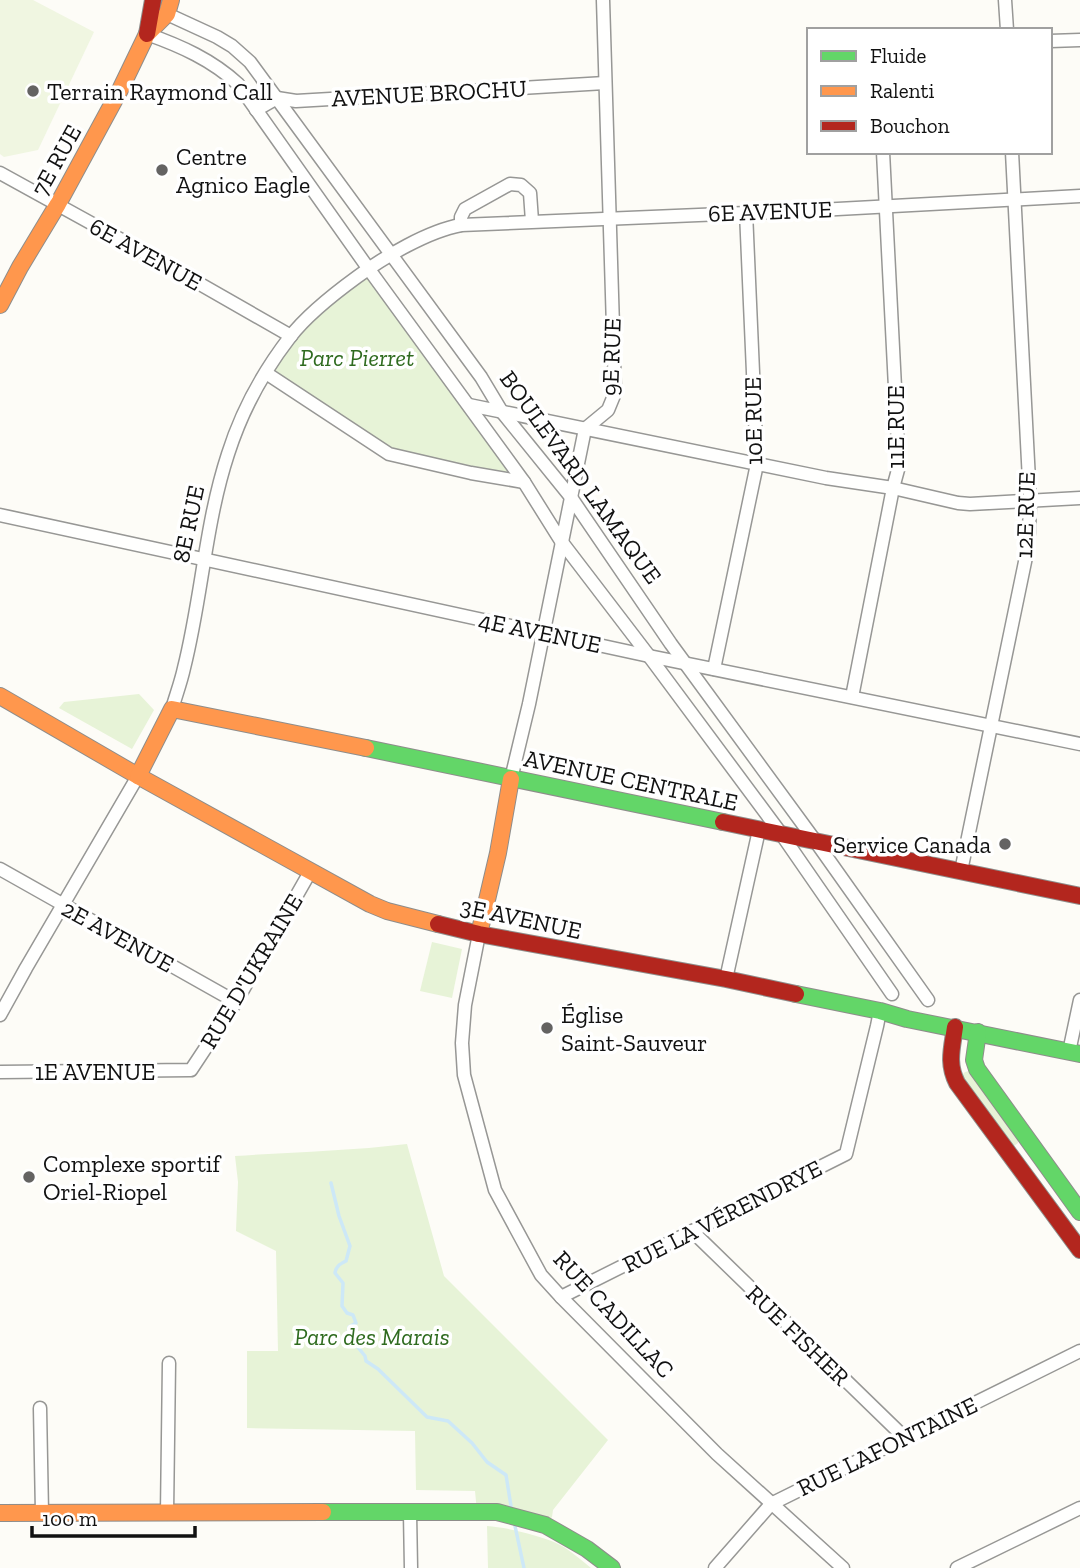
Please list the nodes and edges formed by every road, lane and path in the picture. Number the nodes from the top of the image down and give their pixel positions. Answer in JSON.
{"nodes":[{"id":1,"x":153,"y":0,"type":"edge"},
{"id":2,"x":603,"y":0,"type":"edge"},
{"id":3,"x":1005,"y":0,"type":"edge"},
{"id":4,"x":169,"y":7,"type":"edge"},
{"id":5,"x":1006,"y":28,"type":"edge"},
{"id":6,"x":147,"y":34,"type":"junction"},
{"id":7,"x":1080,"y":40,"type":"edge"},
{"id":8,"x":1052,"y":41,"type":"edge"},
{"id":9,"x":606,"y":83,"type":"junction"},
{"id":10,"x":277,"y":99,"type":"junction"},
{"id":11,"x":256,"y":110,"type":"junction"},
{"id":12,"x":883,"y":154,"type":"edge"},
{"id":13,"x":1012,"y":154,"type":"edge"},
{"id":14,"x":0,"y":173,"type":"edge"},
{"id":15,"x":1080,"y":196,"type":"edge"},
{"id":16,"x":1014,"y":200,"type":"junction"},
{"id":17,"x":58,"y":204,"type":"junction"},
{"id":18,"x":886,"y":206,"type":"junction"},
{"id":19,"x":746,"y":212,"type":"junction"},
{"id":20,"x":610,"y":218,"type":"junction"},
{"id":21,"x":533,"y":221,"type":"junction"},
{"id":22,"x":461,"y":225,"type":"junction"},
{"id":23,"x":391,"y":255,"type":"junction"},
{"id":24,"x":368,"y":268,"type":"junction"},
{"id":25,"x":0,"y":305,"type":"edge"},
{"id":26,"x":290,"y":336,"type":"junction"},
{"id":27,"x":266,"y":373,"type":"junction"},
{"id":28,"x":469,"y":405,"type":"junction"},
{"id":29,"x":502,"y":412,"type":"junction"},
{"id":30,"x":585,"y":429,"type":"junction"},
{"id":31,"x":757,"y":464,"type":"junction"},
{"id":32,"x":524,"y":482,"type":"junction"},
{"id":33,"x":893,"y":488,"type":"junction"},
{"id":34,"x":570,"y":495,"type":"junction"},
{"id":35,"x":1080,"y":498,"type":"edge"},
{"id":36,"x":1030,"y":500,"type":"junction"},
{"id":37,"x":0,"y":515,"type":"edge"},
{"id":38,"x":561,"y":541,"type":"junction"},
{"id":39,"x":204,"y":558,"type":"junction"},
{"id":40,"x":543,"y":632,"type":"junction"},
{"id":41,"x":649,"y":656,"type":"junction"},
{"id":42,"x":686,"y":663,"type":"junction"},
{"id":43,"x":714,"y":668,"type":"junction"},
{"id":44,"x":0,"y":696,"type":"edge"},
{"id":45,"x":852,"y":697,"type":"junction"},
{"id":46,"x":172,"y":709,"type":"junction"},
{"id":47,"x":990,"y":725,"type":"junction"},
{"id":48,"x":1080,"y":744,"type":"edge"},
{"id":49,"x":138,"y":776,"type":"junction"},
{"id":50,"x":511,"y":779,"type":"junction"},
{"id":51,"x":759,"y":830,"type":"junction"},
{"id":52,"x":782,"y":835,"type":"junction"},
{"id":53,"x":816,"y":842,"type":"junction"},
{"id":54,"x":0,"y":869,"type":"edge"},
{"id":55,"x":310,"y":872,"type":"junction"},
{"id":56,"x":961,"y":872,"type":"junction"},
{"id":57,"x":1080,"y":896,"type":"edge"},
{"id":58,"x":63,"y":906,"type":"junction"},
{"id":59,"x":479,"y":934,"type":"junction"},
{"id":60,"x":903,"y":965,"type":"junction"},
{"id":61,"x":880,"y":977,"type":"junction"},
{"id":62,"x":726,"y":979,"type":"junction"},
{"id":63,"x":892,"y":994,"type":"dead end"},
{"id":64,"x":928,"y":1000,"type":"dead end"},
{"id":65,"x":1080,"y":1000,"type":"edge"},
{"id":66,"x":236,"y":1002,"type":"junction"},
{"id":67,"x":880,"y":1011,"type":"junction"},
{"id":68,"x":0,"y":1015,"type":"edge"},
{"id":69,"x":955,"y":1027,"type":"junction"},
{"id":70,"x":978,"y":1032,"type":"junction"},
{"id":71,"x":1075,"y":1053,"type":"edge"},
{"id":72,"x":191,"y":1070,"type":"joint"},
{"id":73,"x":0,"y":1072,"type":"edge"},
{"id":74,"x":1080,"y":1213,"type":"edge"},
{"id":75,"x":1053,"y":1215,"type":"junction"},
{"id":76,"x":692,"y":1231,"type":"junction"},
{"id":77,"x":1080,"y":1250,"type":"edge"},
{"id":78,"x":561,"y":1297,"type":"junction"},
{"id":79,"x":1080,"y":1351,"type":"edge"},
{"id":80,"x":169,"y":1363,"type":"dead end"},
{"id":81,"x":40,"y":1408,"type":"dead end"},
{"id":82,"x":905,"y":1438,"type":"junction"},
{"id":83,"x":771,"y":1504,"type":"junction"},
{"id":84,"x":1080,"y":1508,"type":"edge"},
{"id":85,"x":0,"y":1513,"type":"edge"},
{"id":86,"x":42,"y":1513,"type":"junction"},
{"id":87,"x":167,"y":1513,"type":"junction"},
{"id":88,"x":410,"y":1513,"type":"junction"},
{"id":89,"x":411,"y":1568,"type":"edge"},
{"id":90,"x":612,"y":1568,"type":"edge"},
{"id":91,"x":715,"y":1568,"type":"edge"},
{"id":92,"x":843,"y":1568,"type":"edge"},
{"id":93,"x":957,"y":1568,"type":"edge"}],
"edges":[{"from":1,"to":6,"type":"street","name":"7E RUE"},
{"from":2,"to":9,"type":"street","name":"9E RUE"},
{"from":3,"to":5,"type":"street"},
{"from":4,"to":6,"type":"street","name":"7E RUE"},
{"from":4,"to":10,"type":"street","name":"BOULEVARD LAMAQUE"},
{"from":6,"to":11,"type":"street","name":"BOULEVARD LAMAQUE"},
{"from":6,"to":17,"type":"street","name":"7E RUE"},
{"from":7,"to":8,"type":"street"},
{"from":9,"to":10,"type":"street","name":"AVENUE BROCHU"},
{"from":9,"to":20,"type":"street","name":"9E RUE"},
{"from":10,"to":11,"type":"street","name":"AVENUE BROCHU"},
{"from":10,"to":23,"type":"street","name":"BOULEVARD LAMAQUE"},
{"from":11,"to":24,"type":"street","name":"BOULEVARD LAMAQUE"},
{"from":12,"to":18,"type":"street","name":"11E RUE"},
{"from":13,"to":16,"type":"street","name":"12E RUE"},
{"from":14,"to":17,"type":"street","name":"6E AVENUE"},
{"from":15,"to":16,"type":"street","name":"6E AVENUE"},
{"from":16,"to":18,"type":"street","name":"6E AVENUE"},
{"from":16,"to":36,"type":"street","name":"12E RUE"},
{"from":17,"to":25,"type":"street","name":"7E RUE"},
{"from":17,"to":26,"type":"street","name":"6E AVENUE"},
{"from":18,"to":19,"type":"street","name":"6E AVENUE"},
{"from":18,"to":33,"type":"street","name":"11E RUE"},
{"from":19,"to":20,"type":"street","name":"6E AVENUE"},
{"from":19,"to":31,"type":"street","name":"10E RUE"},
{"from":20,"to":21,"type":"street","name":"6E AVENUE"},
{"from":20,"to":30,"type":"street","name":"9E RUE"},
{"from":21,"to":22,"type":"street","name":"6E AVENUE"},
{"from":21,"to":22,"type":"street"},
{"from":22,"to":23,"type":"street","name":"8E RUE"},
{"from":23,"to":24,"type":"street","name":"8E RUE"},
{"from":23,"to":29,"type":"street","name":"BOULEVARD LAMAQUE"},
{"from":24,"to":26,"type":"street","name":"8E RUE"},
{"from":24,"to":28,"type":"street","name":"BOULEVARD LAMAQUE"},
{"from":26,"to":27,"type":"street","name":"8E RUE"},
{"from":27,"to":32,"type":"street"},
{"from":27,"to":39,"type":"street","name":"8E RUE"},
{"from":28,"to":29,"type":"street"},
{"from":28,"to":32,"type":"street","name":"BOULEVARD LAMAQUE"},
{"from":29,"to":30,"type":"street"},
{"from":29,"to":34,"type":"street","name":"BOULEVARD LAMAQUE"},
{"from":30,"to":31,"type":"street"},
{"from":30,"to":34,"type":"street","name":"9E RUE"},
{"from":31,"to":33,"type":"street"},
{"from":31,"to":43,"type":"street","name":"10E RUE"},
{"from":32,"to":38,"type":"street","name":"BOULEVARD LAMAQUE"},
{"from":33,"to":36,"type":"street"},
{"from":33,"to":45,"type":"street","name":"11E RUE"},
{"from":34,"to":38,"type":"street","name":"9E RUE"},
{"from":34,"to":42,"type":"street","name":"BOULEVARD LAMAQUE"},
{"from":35,"to":36,"type":"street"},
{"from":36,"to":47,"type":"street","name":"12E RUE"},
{"from":37,"to":39,"type":"street","name":"4E AVENUE"},
{"from":38,"to":40,"type":"street","name":"9E RUE"},
{"from":38,"to":41,"type":"street","name":"BOULEVARD LAMAQUE"},
{"from":39,"to":40,"type":"street","name":"4E AVENUE"},
{"from":39,"to":46,"type":"street","name":"8E RUE"},
{"from":40,"to":41,"type":"street","name":"4E AVENUE"},
{"from":40,"to":50,"type":"street","name":"9E RUE"},
{"from":41,"to":42,"type":"street","name":"4E AVENUE"},
{"from":41,"to":52,"type":"street","name":"BOULEVARD LAMAQUE"},
{"from":42,"to":43,"type":"street","name":"4E AVENUE"},
{"from":42,"to":53,"type":"street","name":"BOULEVARD LAMAQUE"},
{"from":43,"to":45,"type":"street","name":"4E AVENUE"},
{"from":44,"to":49,"type":"street","name":"3E AVENUE"},
{"from":45,"to":47,"type":"street","name":"4E AVENUE"},
{"from":46,"to":49,"type":"street","name":"8E RUE"},
{"from":46,"to":50,"type":"street","name":"AVENUE CENTRALE"},
{"from":47,"to":48,"type":"street","name":"4E AVENUE"},
{"from":47,"to":56,"type":"street","name":"12E RUE"},
{"from":49,"to":55,"type":"street","name":"3E AVENUE"},
{"from":49,"to":58,"type":"street","name":"8E RUE"},
{"from":50,"to":51,"type":"street","name":"AVENUE CENTRALE"},
{"from":50,"to":59,"type":"street","name":"RUE CADILLAC"},
{"from":51,"to":52,"type":"street","name":"AVENUE CENTRALE"},
{"from":51,"to":62,"type":"street"},
{"from":52,"to":53,"type":"street","name":"AVENUE CENTRALE"},
{"from":52,"to":61,"type":"street","name":"BOULEVARD LAMAQUE"},
{"from":53,"to":56,"type":"street","name":"AVENUE CENTRALE"},
{"from":53,"to":60,"type":"street","name":"BOULEVARD LAMAQUE"},
{"from":54,"to":58,"type":"street","name":"2E AVENUE"},
{"from":55,"to":59,"type":"street","name":"3E AVENUE"},
{"from":55,"to":66,"type":"street","name":"RUE D'UKRAINE"},
{"from":56,"to":57,"type":"street","name":"AVENUE CENTRALE"},
{"from":58,"to":66,"type":"street","name":"2E AVENUE"},
{"from":58,"to":68,"type":"street","name":"8E RUE"},
{"from":59,"to":62,"type":"street","name":"3E AVENUE"},
{"from":59,"to":78,"type":"street","name":"RUE CADILLAC"},
{"from":60,"to":61,"type":"street"},
{"from":60,"to":64,"type":"street","name":"BOULEVARD LAMAQUE"},
{"from":61,"to":63,"type":"street","name":"BOULEVARD LAMAQUE"},
{"from":62,"to":67,"type":"street","name":"3E AVENUE"},
{"from":65,"to":71,"type":"street"},
{"from":66,"to":72,"type":"street","name":"RUE D'UKRAINE"},
{"from":67,"to":69,"type":"street","name":"3E AVENUE"},
{"from":67,"to":76,"type":"street","name":"RUE LA VÉRENDRYE"},
{"from":69,"to":70,"type":"street","name":"3E AVENUE"},
{"from":69,"to":75,"type":"street"},
{"from":70,"to":71,"type":"street","name":"3E AVENUE"},
{"from":70,"to":74,"type":"street"},
{"from":72,"to":73,"type":"street","name":"1E AVENUE"},
{"from":74,"to":75,"type":"street"},
{"from":75,"to":77,"type":"street"},
{"from":76,"to":78,"type":"street","name":"RUE LA VÉRENDRYE"},
{"from":76,"to":82,"type":"street","name":"RUE FISHER"},
{"from":78,"to":83,"type":"street","name":"RUE CADILLAC"},
{"from":79,"to":82,"type":"street","name":"RUE LAFONTAINE"},
{"from":80,"to":87,"type":"street"},
{"from":81,"to":86,"type":"street"},
{"from":82,"to":83,"type":"street","name":"RUE LAFONTAINE"},
{"from":83,"to":91,"type":"street","name":"RUE LAFONTAINE"},
{"from":83,"to":92,"type":"street","name":"RUE CADILLAC"},
{"from":84,"to":93,"type":"street"},
{"from":85,"to":86,"type":"street"},
{"from":86,"to":87,"type":"street"},
{"from":87,"to":88,"type":"street"},
{"from":88,"to":89,"type":"street"},
{"from":88,"to":90,"type":"street"}]}
